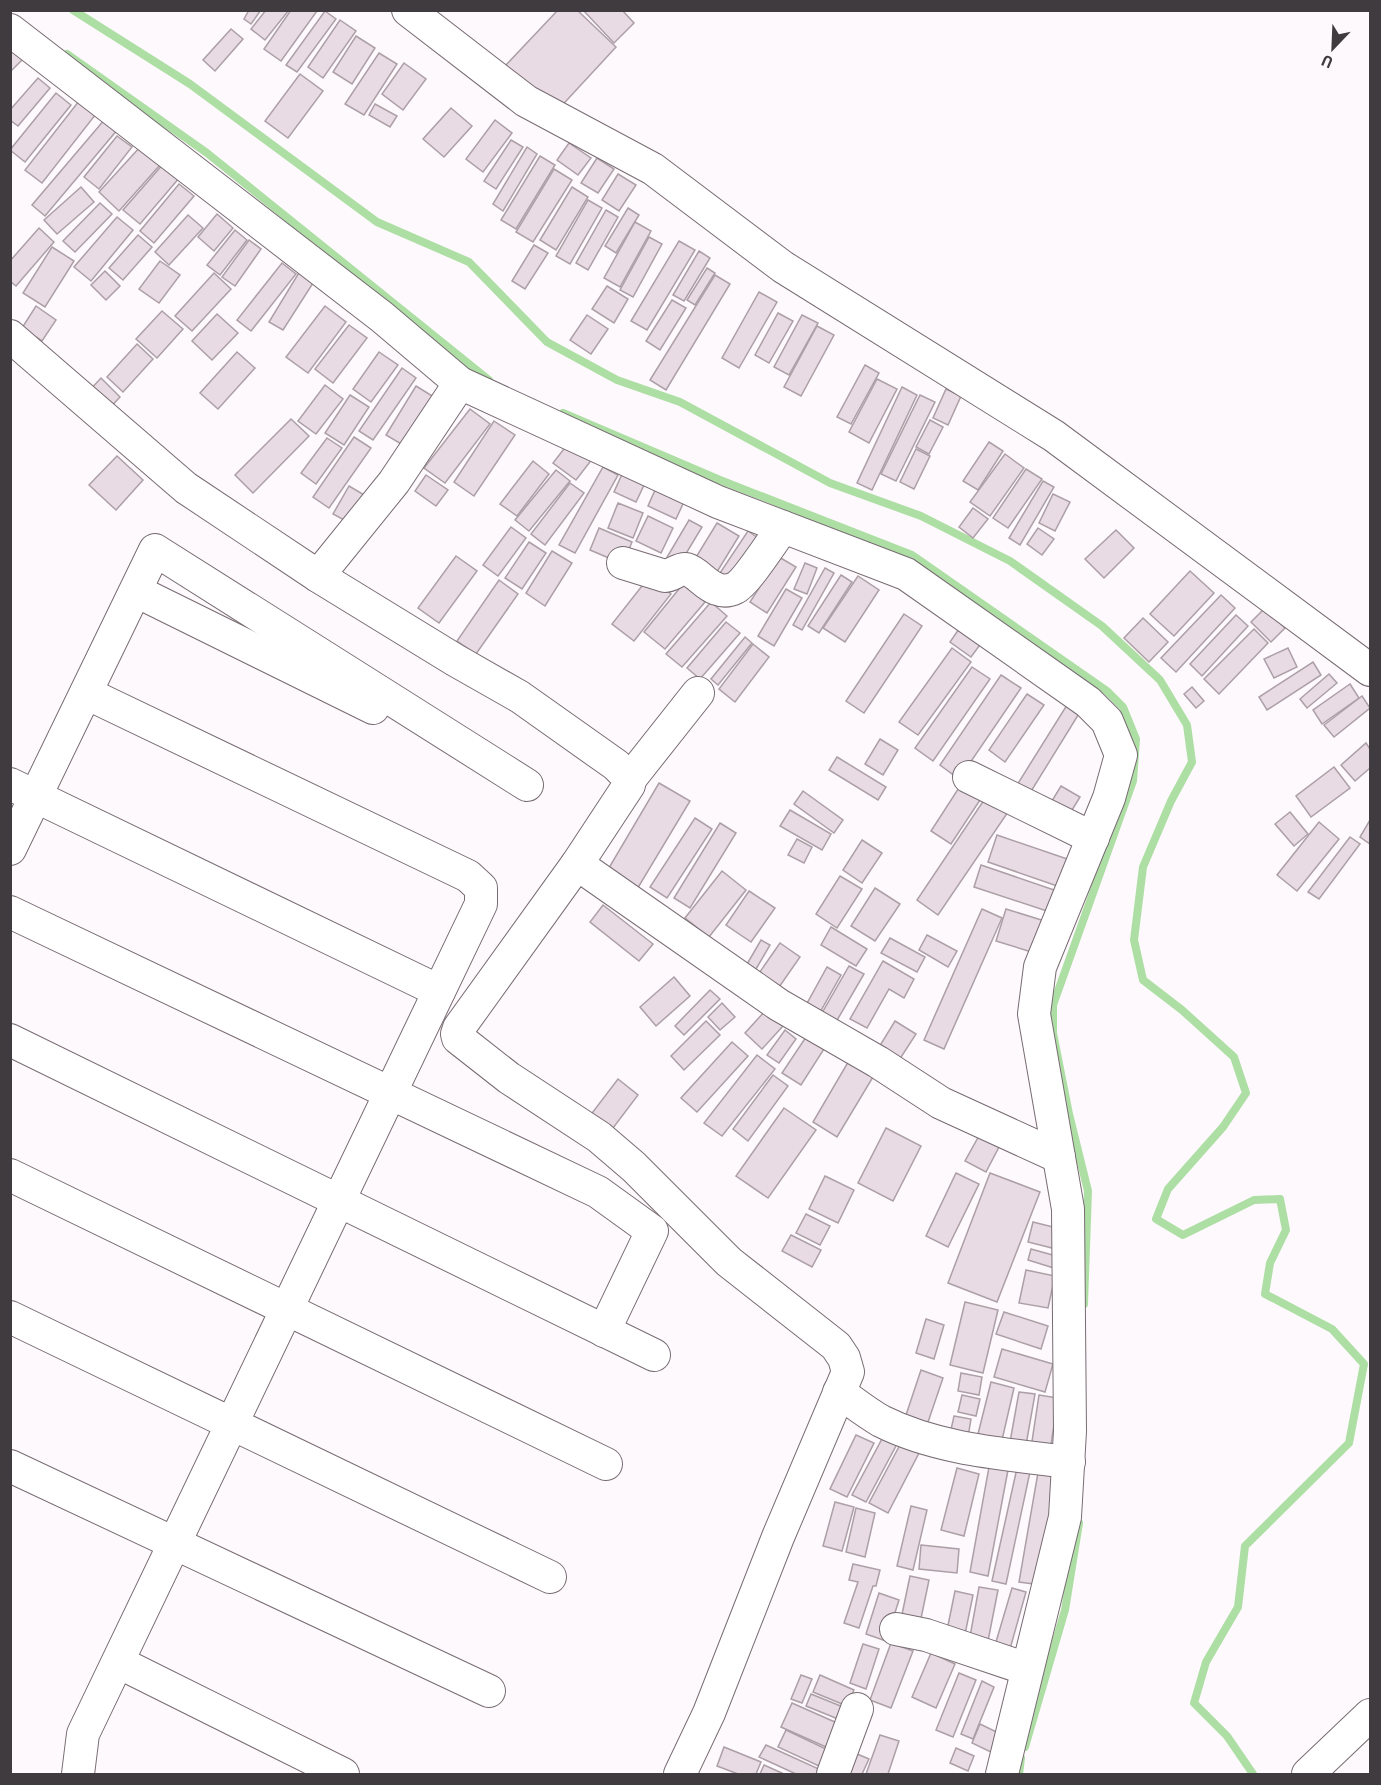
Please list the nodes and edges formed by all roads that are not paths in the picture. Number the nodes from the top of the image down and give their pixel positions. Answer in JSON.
{"nodes":[{"id":1,"x":408,"y":10,"type":"edge"},
{"id":2,"x":10,"y":30,"type":"edge"},
{"id":3,"x":10,"y":336,"type":"edge"},
{"id":4,"x":460,"y":383,"type":"junction"},
{"id":5,"x":783,"y":527,"type":"junction"},
{"id":6,"x":623,"y":563,"type":"dead end"},
{"id":7,"x":318,"y":576,"type":"junction"},
{"id":8,"x":136,"y":591,"type":"junction"},
{"id":9,"x":1371,"y":670,"type":"edge"},
{"id":10,"x":86,"y":693,"type":"junction"},
{"id":11,"x":698,"y":693,"type":"dead end"},
{"id":12,"x":969,"y":777,"type":"dead end"},
{"id":13,"x":630,"y":779,"type":"junction"},
{"id":14,"x":23,"y":790,"type":"edge"},
{"id":15,"x":1093,"y":838,"type":"junction"},
{"id":16,"x":10,"y":849,"type":"edge"},
{"id":17,"x":577,"y":864,"type":"junction"},
{"id":18,"x":10,"y":912,"type":"edge"},
{"id":19,"x":439,"y":991,"type":"junction"},
{"id":20,"x":10,"y":1040,"type":"edge"},
{"id":21,"x":391,"y":1093,"type":"junction"},
{"id":22,"x":1059,"y":1157,"type":"junction"},
{"id":23,"x":10,"y":1174,"type":"edge"},
{"id":24,"x":339,"y":1201,"type":"junction"},
{"id":25,"x":287,"y":1309,"type":"junction"},
{"id":26,"x":10,"y":1317,"type":"edge"},
{"id":27,"x":604,"y":1331,"type":"junction"},
{"id":28,"x":654,"y":1355,"type":"dead end"},
{"id":29,"x":839,"y":1392,"type":"junction"},
{"id":30,"x":232,"y":1423,"type":"junction"},
{"id":31,"x":1069,"y":1462,"type":"junction"},
{"id":32,"x":606,"y":1464,"type":"dead end"},
{"id":33,"x":10,"y":1466,"type":"edge"},
{"id":34,"x":175,"y":1542,"type":"junction"},
{"id":35,"x":550,"y":1577,"type":"dead end"},
{"id":36,"x":896,"y":1629,"type":"dead end"},
{"id":37,"x":118,"y":1662,"type":"junction"},
{"id":38,"x":1027,"y":1669,"type":"junction"},
{"id":39,"x":489,"y":1691,"type":"dead end"},
{"id":40,"x":857,"y":1709,"type":"dead end"},
{"id":41,"x":1371,"y":1715,"type":"edge"},
{"id":42,"x":230,"y":1718,"type":"junction"},
{"id":43,"x":78,"y":1774,"type":"edge"},
{"id":44,"x":295,"y":1774,"type":"edge"},
{"id":45,"x":343,"y":1774,"type":"edge"},
{"id":46,"x":681,"y":1774,"type":"edge"},
{"id":47,"x":833,"y":1774,"type":"edge"},
{"id":48,"x":1002,"y":1774,"type":"edge"},
{"id":49,"x":1308,"y":1774,"type":"edge"}],
"edges":[{"from":1,"to":9,"type":"street"},
{"from":2,"to":4,"type":"street"},
{"from":3,"to":7,"type":"street"},
{"from":4,"to":5,"type":"street"},
{"from":4,"to":7,"type":"street"},
{"from":5,"to":6,"type":"street"},
{"from":5,"to":15,"type":"street"},
{"from":7,"to":13,"type":"street"},
{"from":8,"to":8,"type":"street"},
{"from":8,"to":10,"type":"street"},
{"from":10,"to":14,"type":"street"},
{"from":10,"to":19,"type":"street"},
{"from":11,"to":13,"type":"street"},
{"from":12,"to":15,"type":"street"},
{"from":13,"to":17,"type":"street"},
{"from":14,"to":16,"type":"street"},
{"from":14,"to":19,"type":"street"},
{"from":15,"to":22,"type":"street"},
{"from":17,"to":22,"type":"street"},
{"from":17,"to":29,"type":"street"},
{"from":18,"to":21,"type":"street"},
{"from":19,"to":21,"type":"street"},
{"from":20,"to":24,"type":"street"},
{"from":21,"to":24,"type":"street"},
{"from":21,"to":27,"type":"street"},
{"from":22,"to":31,"type":"street"},
{"from":23,"to":25,"type":"street"},
{"from":24,"to":25,"type":"street"},
{"from":24,"to":27,"type":"street"},
{"from":25,"to":30,"type":"street"},
{"from":25,"to":32,"type":"street"},
{"from":26,"to":30,"type":"street"},
{"from":27,"to":28,"type":"street"},
{"from":29,"to":31,"type":"street"},
{"from":29,"to":46,"type":"street"},
{"from":30,"to":34,"type":"street"},
{"from":30,"to":35,"type":"street"},
{"from":31,"to":38,"type":"street"},
{"from":33,"to":34,"type":"street"},
{"from":34,"to":37,"type":"street"},
{"from":34,"to":39,"type":"street"},
{"from":36,"to":38,"type":"street"},
{"from":37,"to":42,"type":"street"},
{"from":37,"to":43,"type":"street"},
{"from":38,"to":48,"type":"street"},
{"from":40,"to":47,"type":"street"},
{"from":41,"to":49,"type":"street"},
{"from":42,"to":44,"type":"street"},
{"from":42,"to":45,"type":"street"}]}
